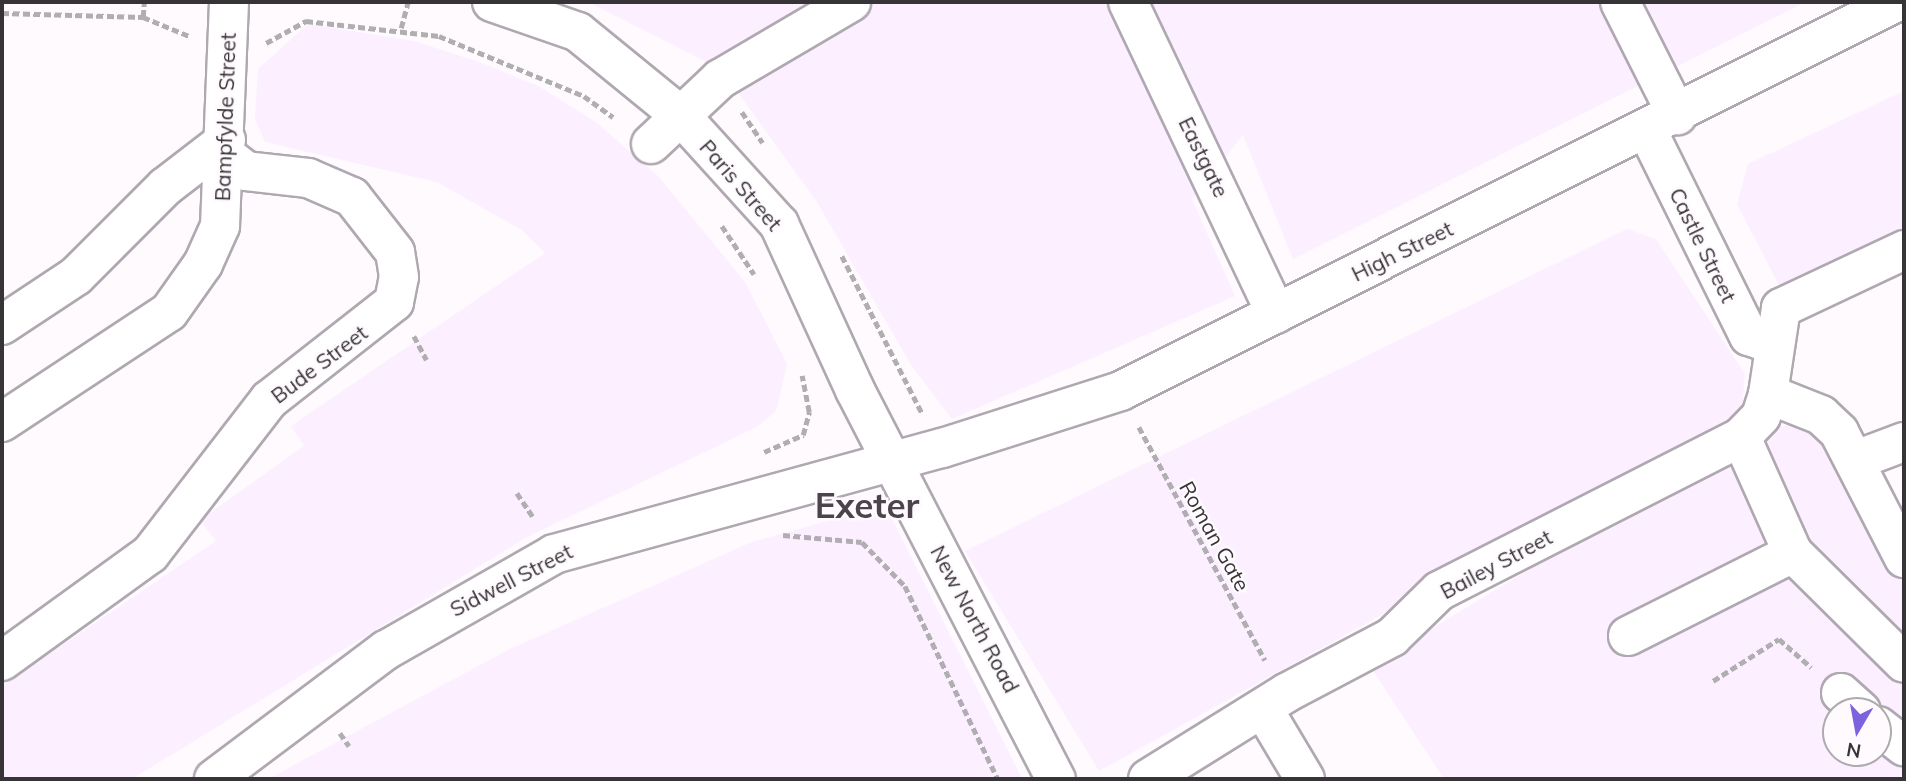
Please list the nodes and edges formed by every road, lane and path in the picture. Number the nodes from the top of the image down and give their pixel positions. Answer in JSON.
{"nodes":[{"id":1,"x":144,"y":2,"type":"edge"},
{"id":2,"x":229,"y":2,"type":"edge"},
{"id":3,"x":408,"y":2,"type":"edge"},
{"id":4,"x":492,"y":2,"type":"edge"},
{"id":5,"x":851,"y":2,"type":"edge"},
{"id":6,"x":1128,"y":2,"type":"edge"},
{"id":7,"x":1620,"y":2,"type":"edge"},
{"id":8,"x":1896,"y":2,"type":"edge"},
{"id":9,"x":2,"y":13,"type":"edge"},
{"id":10,"x":143,"y":17,"type":"junction"},
{"id":11,"x":306,"y":21,"type":"dead end"},
{"id":12,"x":401,"y":28,"type":"junction"},
{"id":13,"x":227,"y":45,"type":"junction"},
{"id":14,"x":681,"y":116,"type":"junction"},
{"id":15,"x":1662,"y":122,"type":"junction"},
{"id":16,"x":651,"y":144,"type":"joint"},
{"id":17,"x":226,"y":148,"type":"junction"},
{"id":18,"x":718,"y":220,"type":"dead end"},
{"id":19,"x":1904,"y":250,"type":"edge"},
{"id":20,"x":759,"y":283,"type":"dead end"},
{"id":21,"x":1276,"y":314,"type":"junction"},
{"id":22,"x":2,"y":325,"type":"edge"},
{"id":23,"x":1774,"y":345,"type":"junction"},
{"id":24,"x":799,"y":362,"type":"dead end"},
{"id":25,"x":1121,"y":391,"type":"junction"},
{"id":26,"x":1768,"y":394,"type":"junction"},
{"id":27,"x":2,"y":422,"type":"edge"},
{"id":28,"x":1741,"y":437,"type":"junction"},
{"id":29,"x":1904,"y":442,"type":"edge"},
{"id":30,"x":891,"y":460,"type":"junction"},
{"id":31,"x":1856,"y":460,"type":"junction"},
{"id":32,"x":770,"y":492,"type":"junction"},
{"id":33,"x":1793,"y":553,"type":"junction"},
{"id":34,"x":1904,"y":558,"type":"edge"},
{"id":35,"x":1628,"y":636,"type":"dead end"},
{"id":36,"x":2,"y":661,"type":"edge"},
{"id":37,"x":1904,"y":663,"type":"edge"},
{"id":38,"x":1713,"y":681,"type":"dead end"},
{"id":39,"x":1845,"y":697,"type":"edge"},
{"id":40,"x":1275,"y":702,"type":"junction"},
{"id":41,"x":214,"y":779,"type":"edge"},
{"id":42,"x":998,"y":779,"type":"edge"},
{"id":43,"x":1056,"y":779,"type":"edge"},
{"id":44,"x":1148,"y":779,"type":"edge"},
{"id":45,"x":1306,"y":779,"type":"edge"}],
"edges":[{"from":1,"to":10,"type":"path"},
{"from":2,"to":13,"type":"street","name":"Bampfylde Street"},
{"from":3,"to":12,"type":"path"},
{"from":4,"to":14,"type":"street","name":"Paris Street"},
{"from":5,"to":14,"type":"street"},
{"from":6,"to":21,"type":"street","name":"Eastgate"},
{"from":7,"to":15,"type":"street","name":"Castle Street"},
{"from":8,"to":15,"type":"street","name":"High Street"},
{"from":9,"to":10,"type":"path"},
{"from":10,"to":13,"type":"path"},
{"from":11,"to":12,"type":"path"},
{"from":12,"to":16,"type":"path"},
{"from":13,"to":17,"type":"street","name":"Bampfylde Street"},
{"from":14,"to":16,"type":"street"},
{"from":14,"to":30,"type":"street","name":"Paris Street"},
{"from":15,"to":21,"type":"street","name":"High Street"},
{"from":15,"to":23,"type":"street","name":"Castle Street"},
{"from":17,"to":22,"type":"street"},
{"from":17,"to":27,"type":"street","name":"Bampfylde Street"},
{"from":17,"to":36,"type":"street","name":"Bude Street"},
{"from":18,"to":20,"type":"path"},
{"from":19,"to":23,"type":"street","name":"Bailey Street"},
{"from":21,"to":25,"type":"street","name":"High Street"},
{"from":23,"to":26,"type":"street","name":"Bailey Street"},
{"from":24,"to":32,"type":"path"},
{"from":25,"to":30,"type":"street","name":"High Street"},
{"from":25,"to":40,"type":"path","name":"Roman Gate"},
{"from":26,"to":28,"type":"street","name":"Bailey Street"},
{"from":26,"to":31,"type":"street"},
{"from":28,"to":33,"type":"street"},
{"from":28,"to":40,"type":"street","name":"Bailey Street"},
{"from":29,"to":31,"type":"street"},
{"from":30,"to":32,"type":"street","name":"Sidwell Street"},
{"from":30,"to":43,"type":"street","name":"New North Road"},
{"from":31,"to":34,"type":"street"},
{"from":32,"to":41,"type":"street","name":"Sidwell Street"},
{"from":32,"to":42,"type":"path"},
{"from":33,"to":35,"type":"street"},
{"from":33,"to":37,"type":"street"},
{"from":38,"to":39,"type":"path"},
{"from":40,"to":44,"type":"street","name":"Bailey Street"},
{"from":40,"to":45,"type":"street"}]}
